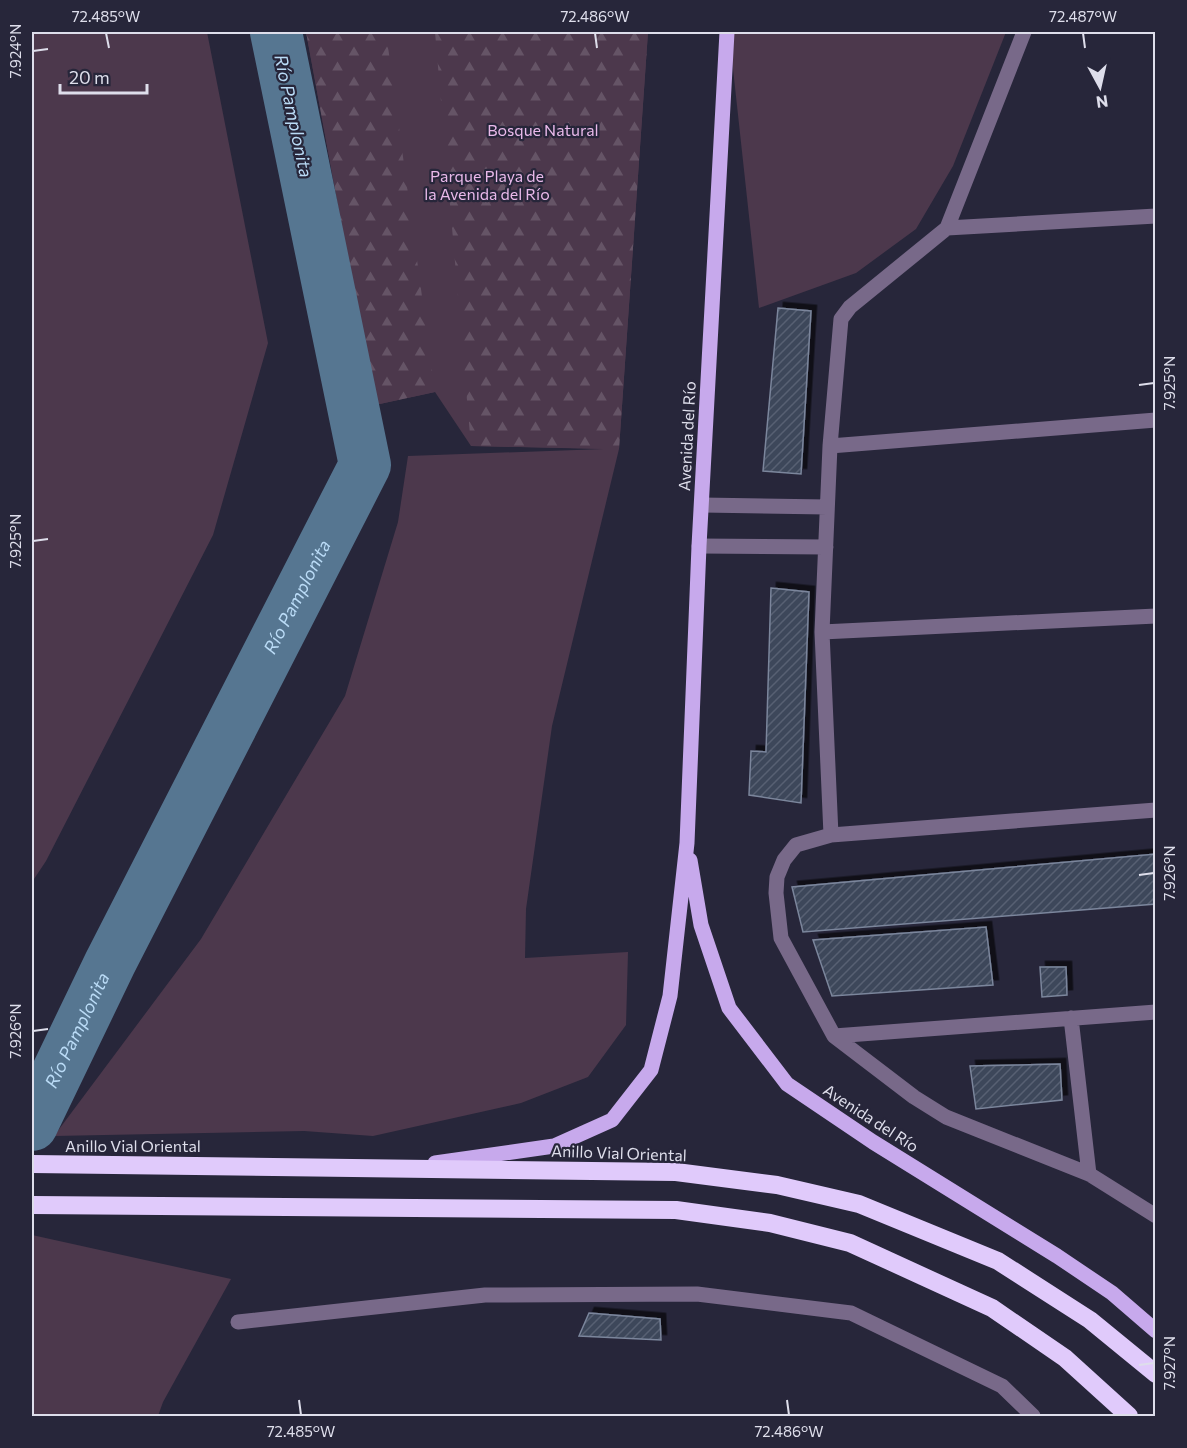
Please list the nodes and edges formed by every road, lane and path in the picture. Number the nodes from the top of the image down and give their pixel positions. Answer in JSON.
{"nodes":[{"id":1,"x":727,"y":32,"type":"edge"},
{"id":2,"x":1024,"y":32,"type":"edge"},
{"id":3,"x":1155,"y":216,"type":"edge"},
{"id":4,"x":947,"y":228,"type":"junction"},
{"id":5,"x":1155,"y":420,"type":"edge"},
{"id":6,"x":830,"y":446,"type":"junction"},
{"id":7,"x":702,"y":505,"type":"junction"},
{"id":8,"x":827,"y":507,"type":"junction"},
{"id":9,"x":699,"y":546,"type":"junction"},
{"id":10,"x":826,"y":547,"type":"junction"},
{"id":11,"x":1155,"y":616,"type":"edge"},
{"id":12,"x":822,"y":632,"type":"junction"},
{"id":13,"x":1155,"y":810,"type":"edge"},
{"id":14,"x":831,"y":835,"type":"junction"},
{"id":15,"x":687,"y":843,"type":"junction"},
{"id":16,"x":1155,"y":1012,"type":"edge"},
{"id":17,"x":1071,"y":1018,"type":"junction"},
{"id":18,"x":834,"y":1036,"type":"junction"},
{"id":19,"x":32,"y":1164,"type":"edge"},
{"id":20,"x":388,"y":1168,"type":"junction"},
{"id":21,"x":1089,"y":1174,"type":"junction"},
{"id":22,"x":32,"y":1205,"type":"edge"},
{"id":23,"x":1155,"y":1216,"type":"edge"},
{"id":24,"x":238,"y":1322,"type":"dead end"},
{"id":25,"x":1155,"y":1331,"type":"edge"},
{"id":26,"x":1155,"y":1374,"type":"edge"},
{"id":27,"x":1033,"y":1416,"type":"edge"},
{"id":28,"x":1129,"y":1416,"type":"edge"}],
"edges":[{"from":1,"to":7,"type":"main road","name":"Avenida del Río"},
{"from":2,"to":4,"type":"street"},
{"from":3,"to":4,"type":"street"},
{"from":4,"to":6,"type":"street"},
{"from":5,"to":6,"type":"street"},
{"from":6,"to":8,"type":"street"},
{"from":7,"to":8,"type":"street"},
{"from":7,"to":9,"type":"main road","name":"Avenida del Río"},
{"from":8,"to":10,"type":"street"},
{"from":9,"to":10,"type":"street"},
{"from":9,"to":15,"type":"main road","name":"Avenida del Río"},
{"from":10,"to":12,"type":"street"},
{"from":11,"to":12,"type":"street"},
{"from":12,"to":14,"type":"street"},
{"from":13,"to":14,"type":"street"},
{"from":14,"to":18,"type":"street"},
{"from":15,"to":20,"type":"main road","name":"Avenida del Río"},
{"from":15,"to":25,"type":"main road","name":"Avenida del Río"},
{"from":16,"to":17,"type":"street"},
{"from":17,"to":18,"type":"street"},
{"from":17,"to":21,"type":"street"},
{"from":18,"to":21,"type":"street"},
{"from":19,"to":20,"type":"highway","name":"Anillo Vial Oriental"},
{"from":20,"to":26,"type":"highway","name":"Anillo Vial Oriental"},
{"from":21,"to":23,"type":"street"},
{"from":22,"to":28,"type":"highway"},
{"from":24,"to":27,"type":"street"}]}
